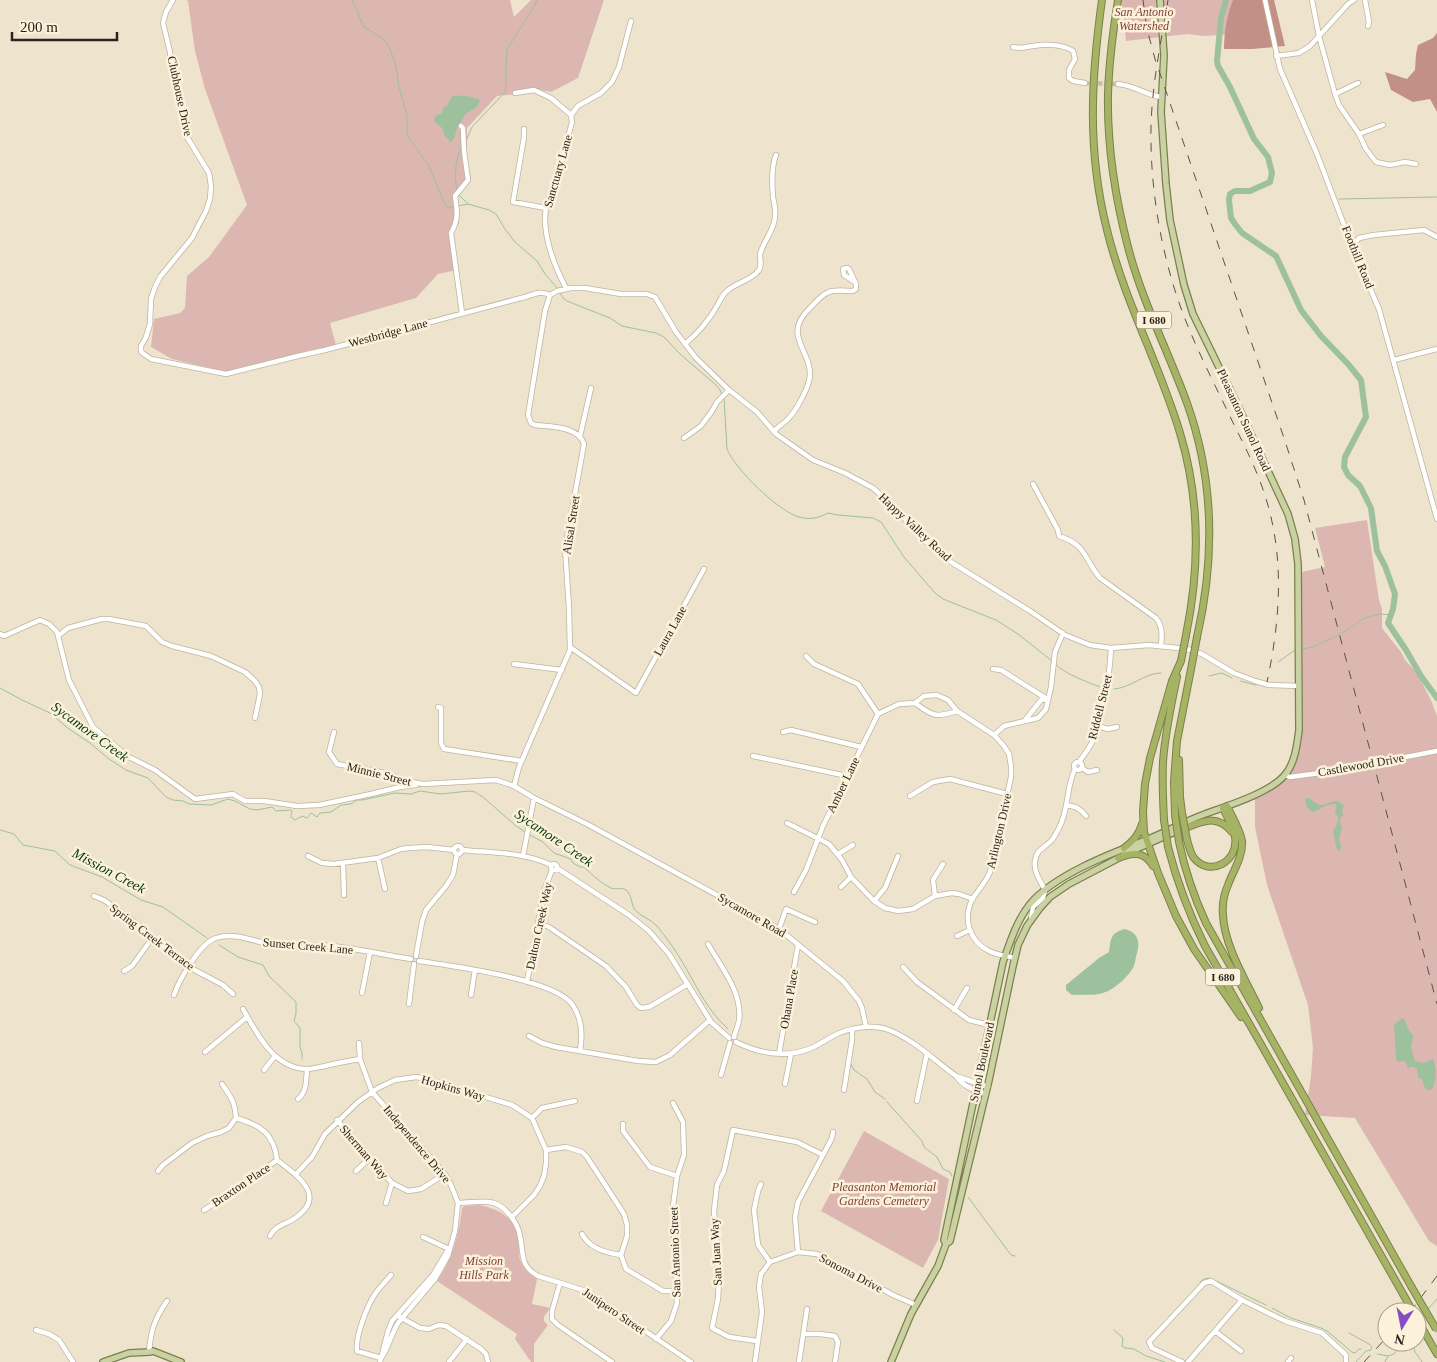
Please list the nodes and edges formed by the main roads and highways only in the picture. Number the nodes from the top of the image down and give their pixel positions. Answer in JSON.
{"nodes":[{"id":1,"x":1102,"y":0,"type":"edge"},
{"id":2,"x":1118,"y":0,"type":"edge"},
{"id":3,"x":1160,"y":0,"type":"edge"},
{"id":4,"x":1181,"y":661,"type":"junction"},
{"id":5,"x":1145,"y":793,"type":"junction"},
{"id":6,"x":1225,"y":807,"type":"junction"},
{"id":7,"x":1179,"y":814,"type":"junction"},
{"id":8,"x":1188,"y":827,"type":"junction"},
{"id":9,"x":1235,"y":837,"type":"junction"},
{"id":10,"x":1148,"y":841,"type":"junction"},
{"id":11,"x":1124,"y":848,"type":"junction"},
{"id":12,"x":1118,"y":858,"type":"junction"},
{"id":13,"x":1158,"y":873,"type":"junction"},
{"id":14,"x":1262,"y":1021,"type":"junction"},
{"id":15,"x":1267,"y":1055,"type":"junction"},
{"id":16,"x":954,"y":1192,"type":"junction"},
{"id":17,"x":954,"y":1222,"type":"junction"},
{"id":18,"x":946,"y":1244,"type":"junction"},
{"id":19,"x":1407,"y":1302,"type":"edge"},
{"id":20,"x":1437,"y":1330,"type":"edge"},
{"id":21,"x":1427,"y":1337,"type":"edge"},
{"id":22,"x":149,"y":1352,"type":"junction"},
{"id":23,"x":1437,"y":1354,"type":"edge"},
{"id":24,"x":103,"y":1362,"type":"edge"},
{"id":25,"x":175,"y":1362,"type":"edge"},
{"id":26,"x":181,"y":1362,"type":"edge"},
{"id":27,"x":891,"y":1362,"type":"edge"}],
"edges":[{"from":1,"to":4,"type":"highway","number":"I 680","bridge":true},
{"from":2,"to":7,"type":"highway","number":"I 680","bridge":true},
{"from":3,"to":6,"type":"main road","name":"Pleasanton Sunol Road"},
{"from":4,"to":5,"type":"highway"},
{"from":4,"to":15,"type":"highway","number":"I 680","bridge":true},
{"from":5,"to":10,"type":"highway"},
{"from":5,"to":11,"type":"highway"},
{"from":6,"to":8,"type":"main road","name":"Sunol Boulevard"},
{"from":6,"to":9,"type":"highway"},
{"from":6,"to":10,"type":"main road","name":"Sunol Boulevard"},
{"from":6,"to":14,"type":"highway"},
{"from":7,"to":9,"type":"highway","bridge":true},
{"from":7,"to":14,"type":"highway","number":"I 680","bridge":true},
{"from":8,"to":9,"type":"highway"},
{"from":8,"to":10,"type":"main road","name":"Sunol Boulevard"},
{"from":10,"to":11,"type":"main road","name":"Sunol Boulevard"},
{"from":10,"to":12,"type":"main road","name":"Sunol Boulevard"},
{"from":10,"to":13,"type":"highway"},
{"from":11,"to":16,"type":"main road","name":"Sunol Boulevard"},
{"from":12,"to":13,"type":"highway"},
{"from":12,"to":17,"type":"main road","name":"Sunol Boulevard"},
{"from":13,"to":15,"type":"highway"},
{"from":14,"to":20,"type":"highway","number":"I 680","bridge":true},
{"from":15,"to":19,"type":"highway","number":"I 680","bridge":true},
{"from":16,"to":17,"type":"main road"},
{"from":16,"to":18,"type":"main road","name":"Sunol Boulevard"},
{"from":17,"to":18,"type":"main road","name":"Sunol Boulevard"},
{"from":18,"to":27,"type":"main road","name":"Sunol Boulevard"},
{"from":21,"to":23,"type":"highway"},
{"from":22,"to":24,"type":"main road"},
{"from":22,"to":25,"type":"main road"},
{"from":22,"to":26,"type":"main road"}]}
